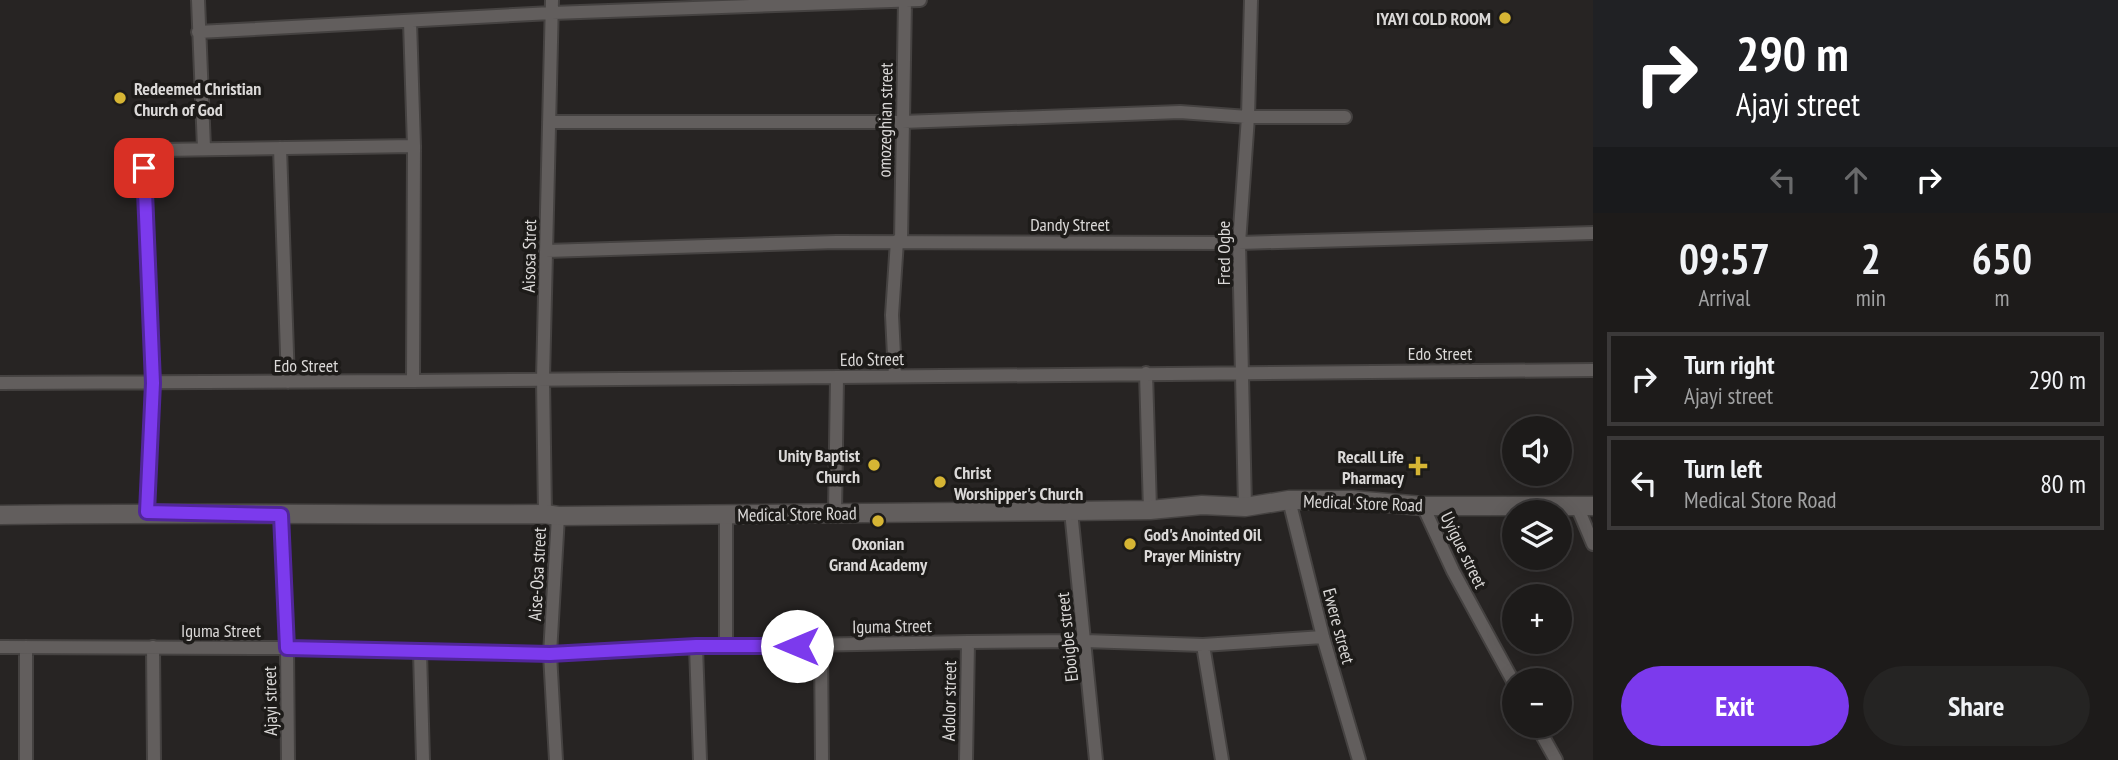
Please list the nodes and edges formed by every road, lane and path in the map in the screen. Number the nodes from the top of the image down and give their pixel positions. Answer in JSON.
{"nodes":[{"id":1,"x":198,"y":0,"type":"edge"},
{"id":2,"x":905,"y":0,"type":"edge"},
{"id":3,"x":920,"y":0,"type":"edge"},
{"id":4,"x":1251,"y":0,"type":"edge"},
{"id":5,"x":552,"y":6,"type":"edge"},
{"id":6,"x":410,"y":22,"type":"junction"},
{"id":7,"x":198,"y":32,"type":"junction"},
{"id":8,"x":1248,"y":117,"type":"junction"},
{"id":9,"x":1345,"y":117,"type":"dead end"},
{"id":10,"x":549,"y":122,"type":"junction"},
{"id":11,"x":902,"y":122,"type":"junction"},
{"id":12,"x":414,"y":146,"type":"junction"},
{"id":13,"x":204,"y":148,"type":"junction"},
{"id":14,"x":280,"y":148,"type":"junction"},
{"id":15,"x":1593,"y":233,"type":"edge"},
{"id":16,"x":899,"y":241,"type":"junction"},
{"id":17,"x":1239,"y":243,"type":"junction"},
{"id":18,"x":546,"y":251,"type":"junction"},
{"id":19,"x":1593,"y":369,"type":"edge"},
{"id":20,"x":1146,"y":373,"type":"junction"},
{"id":21,"x":1243,"y":373,"type":"junction"},
{"id":22,"x":895,"y":376,"type":"junction"},
{"id":23,"x":837,"y":378,"type":"junction"},
{"id":24,"x":543,"y":379,"type":"junction"},
{"id":25,"x":413,"y":381,"type":"junction"},
{"id":26,"x":288,"y":382,"type":"junction"},
{"id":27,"x":0,"y":383,"type":"edge"},
{"id":28,"x":153,"y":383,"type":"junction"},
{"id":29,"x":1289,"y":500,"type":"junction"},
{"id":30,"x":1423,"y":506,"type":"junction"},
{"id":31,"x":1585,"y":506,"type":"edge"},
{"id":32,"x":1245,"y":508,"type":"junction"},
{"id":33,"x":1150,"y":510,"type":"junction"},
{"id":34,"x":1071,"y":511,"type":"junction"},
{"id":35,"x":147,"y":512,"type":"junction"},
{"id":36,"x":835,"y":513,"type":"junction"},
{"id":37,"x":0,"y":515,"type":"edge"},
{"id":38,"x":281,"y":515,"type":"junction"},
{"id":39,"x":552,"y":515,"type":"junction"},
{"id":40,"x":726,"y":515,"type":"junction"},
{"id":41,"x":1593,"y":544,"type":"edge"},
{"id":42,"x":1324,"y":637,"type":"junction"},
{"id":43,"x":1085,"y":641,"type":"junction"},
{"id":44,"x":968,"y":642,"type":"junction"},
{"id":45,"x":821,"y":645,"type":"junction"},
{"id":46,"x":1203,"y":645,"type":"junction"},
{"id":47,"x":696,"y":646,"type":"junction"},
{"id":48,"x":726,"y":646,"type":"junction"},
{"id":49,"x":0,"y":647,"type":"edge"},
{"id":50,"x":26,"y":647,"type":"junction"},
{"id":51,"x":153,"y":647,"type":"junction"},
{"id":52,"x":287,"y":648,"type":"junction"},
{"id":53,"x":419,"y":652,"type":"junction"},
{"id":54,"x":550,"y":654,"type":"junction"},
{"id":55,"x":1506,"y":668,"type":"edge"},
{"id":56,"x":1544,"y":738,"type":"edge"},
{"id":57,"x":26,"y":760,"type":"edge"},
{"id":58,"x":154,"y":760,"type":"edge"},
{"id":59,"x":288,"y":760,"type":"edge"},
{"id":60,"x":423,"y":760,"type":"edge"},
{"id":61,"x":556,"y":760,"type":"edge"},
{"id":62,"x":700,"y":760,"type":"edge"},
{"id":63,"x":822,"y":760,"type":"edge"},
{"id":64,"x":966,"y":760,"type":"edge"},
{"id":65,"x":1096,"y":760,"type":"edge"},
{"id":66,"x":1222,"y":760,"type":"edge"},
{"id":67,"x":1359,"y":760,"type":"edge"},
{"id":68,"x":1556,"y":760,"type":"edge"}],
"edges":[{"from":1,"to":7,"type":"street"},
{"from":2,"to":3,"type":"street"},
{"from":2,"to":5,"type":"street"},
{"from":2,"to":11,"type":"street","name":"omozeghian street"},
{"from":4,"to":8,"type":"street","name":"Fred Ogbe"},
{"from":5,"to":6,"type":"street"},
{"from":5,"to":10,"type":"street","name":"Aisosa Stret"},
{"from":6,"to":7,"type":"street"},
{"from":6,"to":12,"type":"street"},
{"from":7,"to":13,"type":"street"},
{"from":8,"to":9,"type":"street"},
{"from":8,"to":11,"type":"street"},
{"from":8,"to":17,"type":"street","name":"Fred Ogbe"},
{"from":10,"to":11,"type":"street"},
{"from":10,"to":18,"type":"street","name":"Aisosa Stret"},
{"from":11,"to":16,"type":"street","name":"omozeghian street"},
{"from":12,"to":14,"type":"street"},
{"from":12,"to":25,"type":"street"},
{"from":13,"to":14,"type":"street"},
{"from":13,"to":28,"type":"street"},
{"from":14,"to":26,"type":"street"},
{"from":15,"to":17,"type":"street","name":"Dandy Street"},
{"from":16,"to":17,"type":"street","name":"Dandy Street"},
{"from":16,"to":18,"type":"street","name":"Dandy Street"},
{"from":16,"to":22,"type":"street","name":"omozeghian street"},
{"from":17,"to":21,"type":"street","name":"Fred Ogbe"},
{"from":18,"to":24,"type":"street","name":"Aisosa Stret"},
{"from":19,"to":21,"type":"street","name":"Edo Street"},
{"from":20,"to":21,"type":"street","name":"Edo Street"},
{"from":20,"to":22,"type":"street","name":"Edo Street"},
{"from":20,"to":33,"type":"street"},
{"from":21,"to":32,"type":"street","name":"Fred Ogbe"},
{"from":22,"to":23,"type":"street","name":"Edo Street"},
{"from":23,"to":24,"type":"street","name":"Edo Street"},
{"from":23,"to":36,"type":"street"},
{"from":24,"to":25,"type":"street","name":"Edo Street"},
{"from":24,"to":39,"type":"street","name":"Aisosa Stret"},
{"from":25,"to":26,"type":"street","name":"Edo Street"},
{"from":26,"to":28,"type":"street","name":"Edo Street"},
{"from":27,"to":28,"type":"street","name":"Edo Street"},
{"from":28,"to":35,"type":"street"},
{"from":29,"to":30,"type":"street","name":"Medical Store Road"},
{"from":29,"to":32,"type":"street","name":"Medical Store Road"},
{"from":29,"to":42,"type":"street","name":"Ewere street"},
{"from":30,"to":31,"type":"street","name":"Medical Store Road"},
{"from":30,"to":55,"type":"street","name":"Uyigue street"},
{"from":31,"to":41,"type":"street"},
{"from":32,"to":33,"type":"street","name":"Medical Store Road"},
{"from":33,"to":34,"type":"street","name":"Medical Store Road"},
{"from":34,"to":36,"type":"street","name":"Medical Store Road"},
{"from":34,"to":43,"type":"street","name":"Eboigbe street"},
{"from":35,"to":37,"type":"street","name":"Medical Store Road"},
{"from":35,"to":38,"type":"street","name":"Medical Store Road"},
{"from":36,"to":40,"type":"street","name":"Medical Store Road"},
{"from":38,"to":39,"type":"street","name":"Medical Store Road"},
{"from":38,"to":52,"type":"street","name":"Ajayi street"},
{"from":39,"to":40,"type":"street","name":"Medical Store Road"},
{"from":39,"to":54,"type":"street","name":"Aise-Osa street"},
{"from":40,"to":48,"type":"street"},
{"from":42,"to":46,"type":"street","name":"Iguma Street"},
{"from":42,"to":67,"type":"street","name":"Ewere street"},
{"from":43,"to":44,"type":"street","name":"Iguma Street"},
{"from":43,"to":46,"type":"street","name":"Iguma Street"},
{"from":43,"to":65,"type":"street","name":"Eboigbe street"},
{"from":44,"to":45,"type":"street","name":"Iguma Street"},
{"from":44,"to":64,"type":"street","name":"Adolor street"},
{"from":45,"to":48,"type":"street","name":"Iguma Street"},
{"from":45,"to":63,"type":"street"},
{"from":46,"to":66,"type":"street"},
{"from":47,"to":48,"type":"street","name":"Iguma Street"},
{"from":47,"to":54,"type":"street","name":"Iguma Street"},
{"from":47,"to":62,"type":"street"},
{"from":49,"to":50,"type":"street","name":"Iguma Street"},
{"from":50,"to":51,"type":"street","name":"Iguma Street"},
{"from":50,"to":57,"type":"street"},
{"from":51,"to":52,"type":"street","name":"Iguma Street"},
{"from":51,"to":58,"type":"street"},
{"from":52,"to":53,"type":"street","name":"Iguma Street"},
{"from":52,"to":59,"type":"street","name":"Ajayi street"},
{"from":53,"to":54,"type":"street","name":"Iguma Street"},
{"from":53,"to":60,"type":"street"},
{"from":54,"to":61,"type":"street","name":"Aise-Osa street"},
{"from":56,"to":68,"type":"street"}]}
